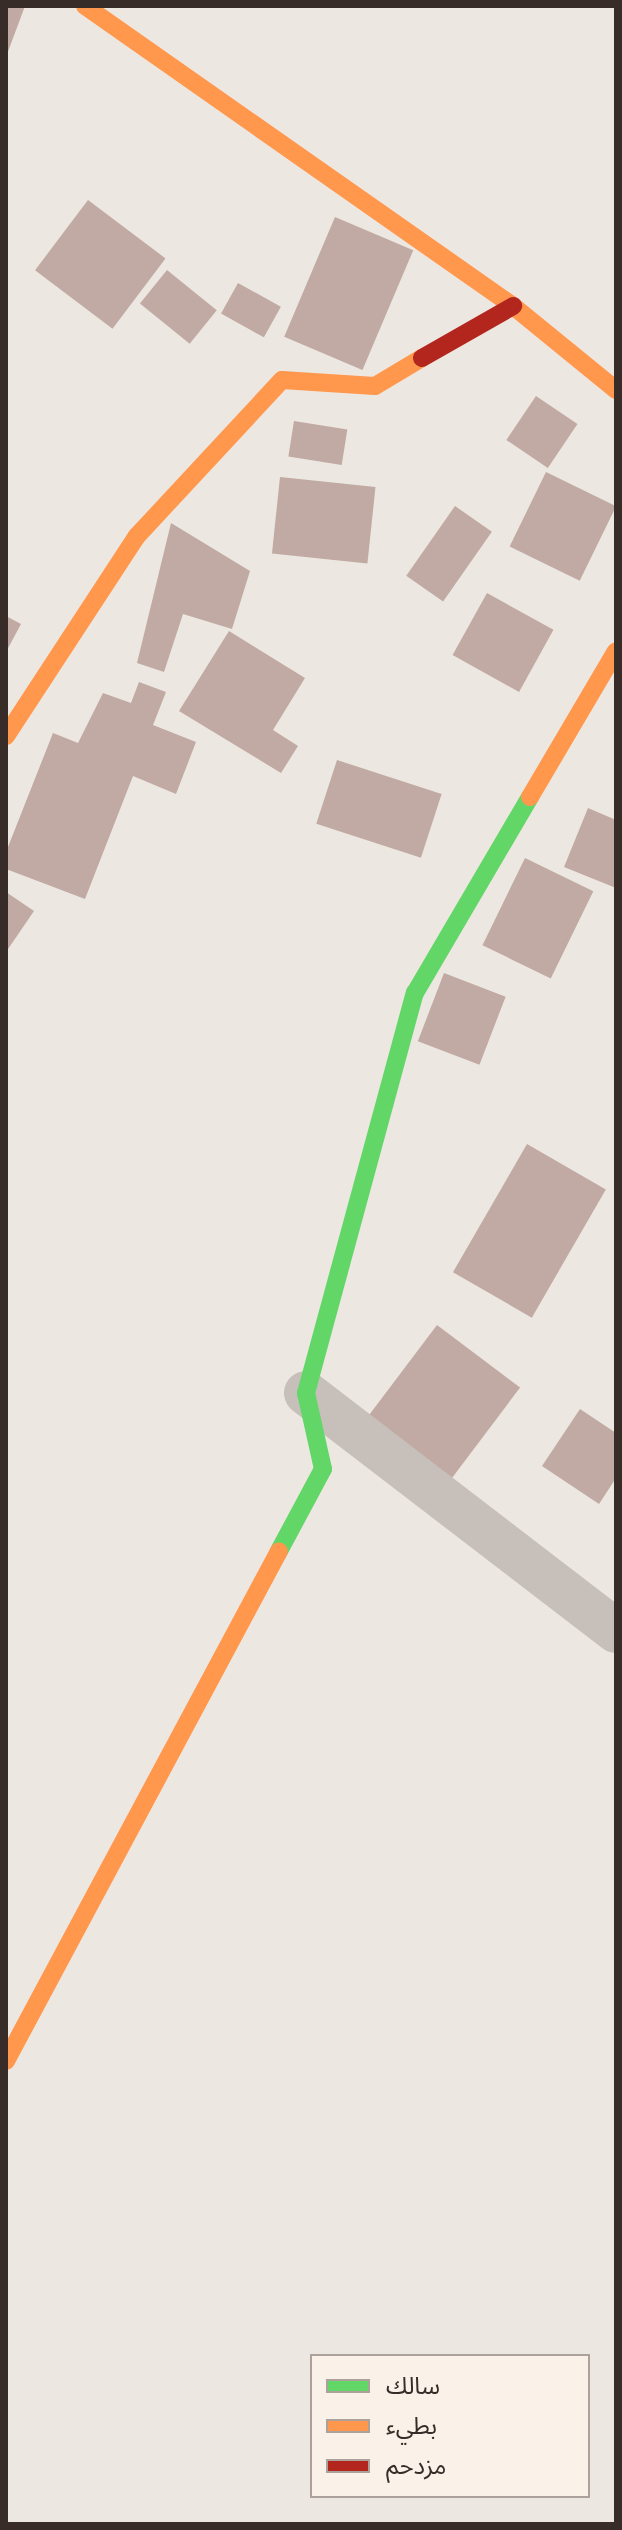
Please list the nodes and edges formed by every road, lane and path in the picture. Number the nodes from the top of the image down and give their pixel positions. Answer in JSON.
{"nodes":[{"id":1,"x":85,"y":6,"type":"edge"},
{"id":2,"x":513,"y":306,"type":"junction"},
{"id":3,"x":616,"y":390,"type":"edge"},
{"id":4,"x":616,"y":651,"type":"edge"},
{"id":5,"x":6,"y":736,"type":"edge"},
{"id":6,"x":306,"y":1393,"type":"junction"},
{"id":7,"x":616,"y":1631,"type":"edge"},
{"id":8,"x":6,"y":2061,"type":"edge"}],
"edges":[{"from":1,"to":2,"type":"street"},
{"from":2,"to":3,"type":"street"},
{"from":2,"to":5,"type":"street"},
{"from":4,"to":6,"type":"street"},
{"from":6,"to":7,"type":"street"},
{"from":6,"to":8,"type":"street"}]}
